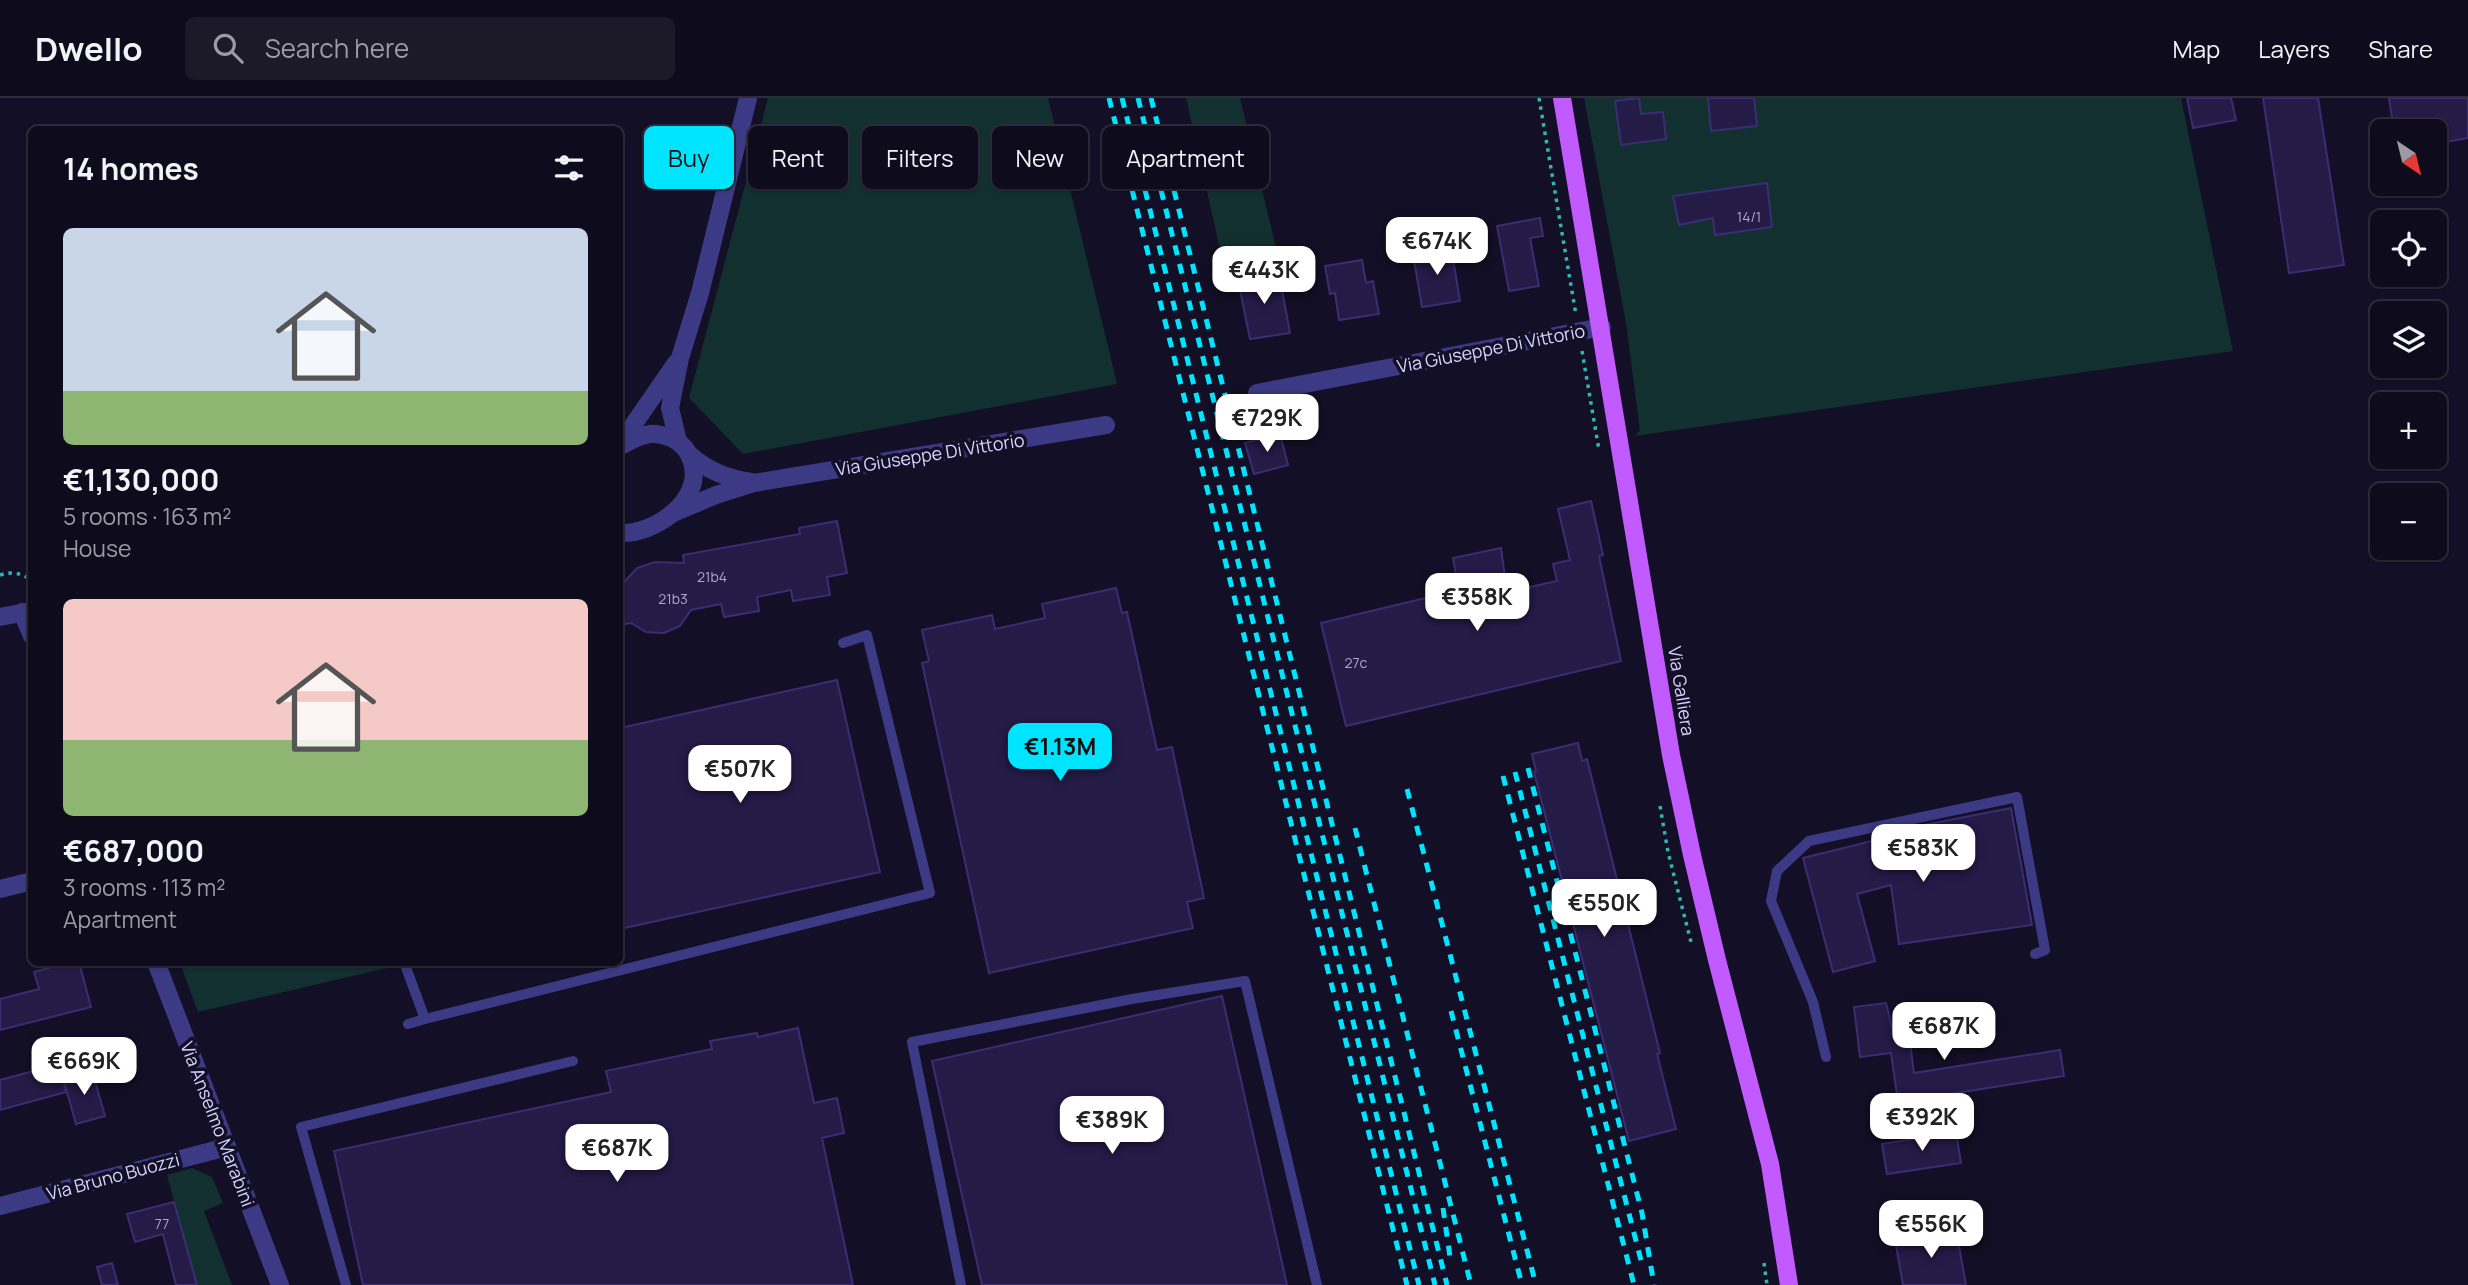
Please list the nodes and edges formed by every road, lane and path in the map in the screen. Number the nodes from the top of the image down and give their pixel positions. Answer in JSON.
{"nodes":[{"id":1,"x":748,"y":98,"type":"edge"},
{"id":2,"x":1562,"y":98,"type":"edge"},
{"id":3,"x":1602,"y":327,"type":"junction"},
{"id":4,"x":680,"y":358,"type":"junction"},
{"id":5,"x":1257,"y":393,"type":"dead end"},
{"id":6,"x":1106,"y":425,"type":"dead end"},
{"id":7,"x":678,"y":441,"type":"junction"},
{"id":8,"x":623,"y":442,"type":"edge"},
{"id":9,"x":623,"y":445,"type":"edge"},
{"id":10,"x":690,"y":455,"type":"junction"},
{"id":11,"x":754,"y":483,"type":"junction"},
{"id":12,"x":671,"y":514,"type":"junction"},
{"id":13,"x":623,"y":533,"type":"edge"},
{"id":14,"x":0,"y":575,"type":"edge"},
{"id":15,"x":28,"y":577,"type":"edge"},
{"id":16,"x":27,"y":612,"type":"edge"},
{"id":17,"x":0,"y":617,"type":"edge"},
{"id":18,"x":844,"y":643,"type":"dead end"},
{"id":19,"x":28,"y":882,"type":"edge"},
{"id":20,"x":0,"y":889,"type":"edge"},
{"id":21,"x":2035,"y":954,"type":"dead end"},
{"id":22,"x":158,"y":966,"type":"edge"},
{"id":23,"x":405,"y":966,"type":"edge"},
{"id":24,"x":425,"y":1019,"type":"junction"},
{"id":25,"x":408,"y":1024,"type":"dead end"},
{"id":26,"x":1826,"y":1057,"type":"dead end"},
{"id":27,"x":573,"y":1061,"type":"dead end"},
{"id":28,"x":227,"y":1147,"type":"junction"},
{"id":29,"x":0,"y":1206,"type":"edge"},
{"id":30,"x":280,"y":1285,"type":"edge"},
{"id":31,"x":346,"y":1285,"type":"edge"},
{"id":32,"x":961,"y":1285,"type":"edge"},
{"id":33,"x":1317,"y":1285,"type":"edge"},
{"id":34,"x":1789,"y":1285,"type":"edge"}],
"edges":[{"from":1,"to":4,"type":"street","name":"Via Giuseppe Di Vittorio"},
{"from":2,"to":3,"type":"main road","name":"Via Galliera"},
{"from":3,"to":5,"type":"street","name":"Via Giuseppe Di Vittorio"},
{"from":3,"to":34,"type":"main road","name":"Via Galliera"},
{"from":4,"to":7,"type":"street","name":"Via Giuseppe Di Vittorio"},
{"from":4,"to":8,"type":"street","name":"Via Giuseppe Di Vittorio"},
{"from":6,"to":11,"type":"street","name":"Via Giuseppe Di Vittorio"},
{"from":7,"to":9,"type":"street","name":"Via Giuseppe Di Vittorio"},
{"from":7,"to":10,"type":"street","name":"Via Giuseppe Di Vittorio"},
{"from":10,"to":11,"type":"street","name":"Via Giuseppe Di Vittorio"},
{"from":10,"to":12,"type":"street","name":"Via Giuseppe Di Vittorio"},
{"from":11,"to":12,"type":"street","name":"Via Giuseppe Di Vittorio"},
{"from":12,"to":13,"type":"street","name":"Via Giuseppe Di Vittorio"},
{"from":14,"to":15,"type":"path"},
{"from":16,"to":17,"type":"street"},
{"from":18,"to":24,"type":"lane"},
{"from":19,"to":20,"type":"street"},
{"from":21,"to":26,"type":"lane"},
{"from":22,"to":28,"type":"street","name":"Via Anselmo Marabini"},
{"from":23,"to":24,"type":"lane"},
{"from":24,"to":25,"type":"lane"},
{"from":27,"to":31,"type":"lane"},
{"from":28,"to":29,"type":"street","name":"Via Bruno Buozzi"},
{"from":28,"to":30,"type":"street","name":"Via Anselmo Marabini"},
{"from":32,"to":33,"type":"lane"}]}
